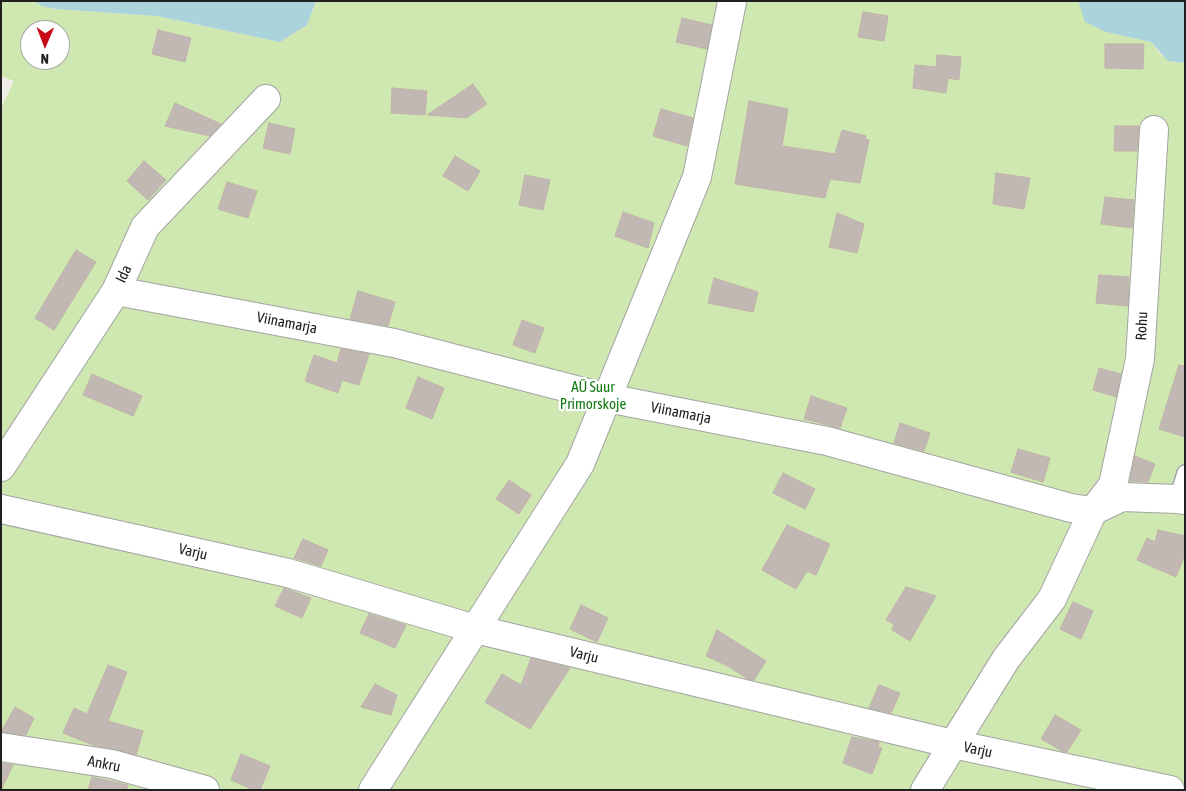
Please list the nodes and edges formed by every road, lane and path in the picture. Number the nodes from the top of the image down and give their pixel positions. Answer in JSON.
{"nodes":[{"id":1,"x":732,"y":2,"type":"edge"},
{"id":2,"x":266,"y":98,"type":"dead end"},
{"id":3,"x":1154,"y":130,"type":"dead end"},
{"id":4,"x":116,"y":291,"type":"junction"},
{"id":5,"x":607,"y":398,"type":"junction"},
{"id":6,"x":1,"y":467,"type":"edge"},
{"id":7,"x":1182,"y":491,"type":"edge"},
{"id":8,"x":1,"y":509,"type":"edge"},
{"id":9,"x":1093,"y":512,"type":"junction"},
{"id":10,"x":475,"y":629,"type":"junction"},
{"id":11,"x":953,"y":744,"type":"junction"},
{"id":12,"x":1,"y":747,"type":"edge"},
{"id":13,"x":205,"y":790,"type":"edge"},
{"id":14,"x":373,"y":790,"type":"edge"},
{"id":15,"x":925,"y":790,"type":"edge"},
{"id":16,"x":1170,"y":790,"type":"edge"}],
"edges":[{"from":1,"to":5,"type":"street"},
{"from":2,"to":4,"type":"street","name":"Ida"},
{"from":3,"to":9,"type":"street","name":"Rohu"},
{"from":4,"to":5,"type":"street","name":"Viinamarja"},
{"from":4,"to":6,"type":"street","name":"Ida"},
{"from":5,"to":9,"type":"street","name":"Viinamarja"},
{"from":5,"to":10,"type":"street"},
{"from":7,"to":9,"type":"street"},
{"from":8,"to":10,"type":"street","name":"Varju"},
{"from":9,"to":11,"type":"street","name":"Rohu"},
{"from":10,"to":11,"type":"street","name":"Varju"},
{"from":10,"to":14,"type":"street"},
{"from":11,"to":15,"type":"street","name":"Rohu"},
{"from":11,"to":16,"type":"street","name":"Varju"},
{"from":12,"to":13,"type":"street","name":"Ankru"}]}
